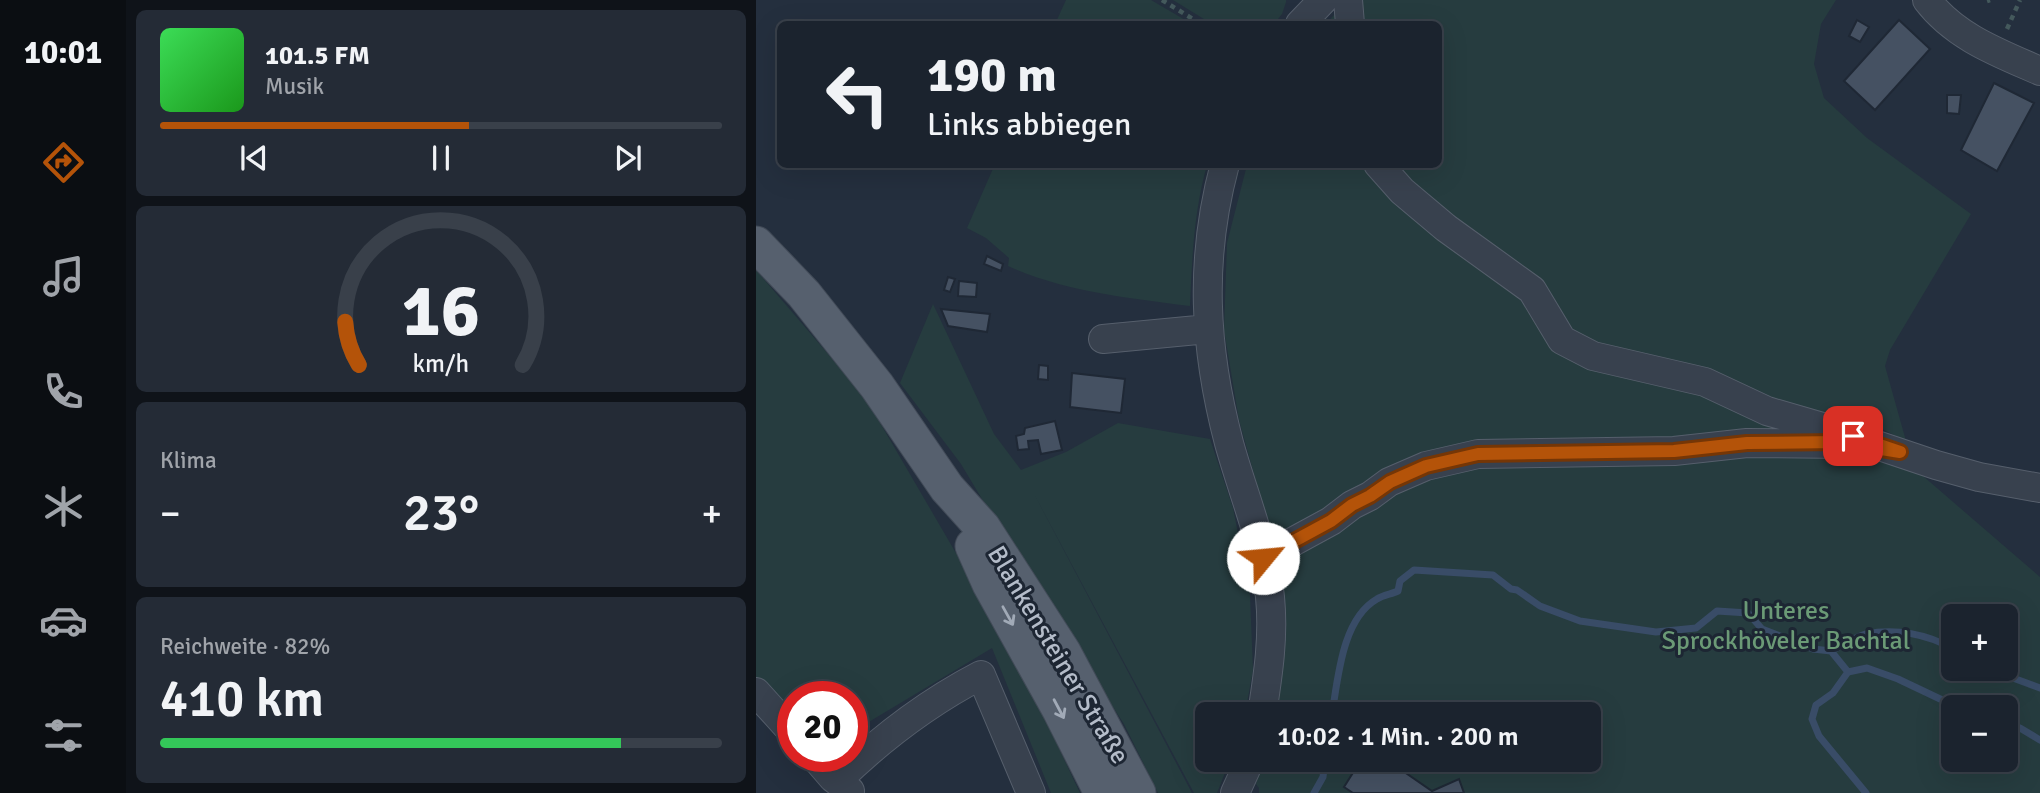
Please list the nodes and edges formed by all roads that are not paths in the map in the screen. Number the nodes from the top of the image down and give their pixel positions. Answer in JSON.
{"nodes":[{"id":1,"x":1348,"y":0,"type":"edge"},
{"id":2,"x":1927,"y":0,"type":"edge"},
{"id":3,"x":1350,"y":21,"type":"edge"},
{"id":4,"x":2040,"y":71,"type":"edge"},
{"id":5,"x":1224,"y":168,"type":"edge"},
{"id":6,"x":1382,"y":168,"type":"edge"},
{"id":7,"x":756,"y":244,"type":"edge"},
{"id":8,"x":1208,"y":329,"type":"junction"},
{"id":9,"x":1103,"y":339,"type":"dead end"},
{"id":10,"x":1900,"y":452,"type":"junction"},
{"id":11,"x":947,"y":488,"type":"junction"},
{"id":12,"x":2040,"y":488,"type":"edge"},
{"id":13,"x":1263,"y":558,"type":"junction"},
{"id":14,"x":756,"y":692,"type":"edge"},
{"id":15,"x":1264,"y":702,"type":"edge"},
{"id":16,"x":777,"y":715,"type":"edge"},
{"id":17,"x":829,"y":772,"type":"edge"},
{"id":18,"x":1245,"y":772,"type":"edge"},
{"id":19,"x":844,"y":787,"type":"edge"},
{"id":20,"x":1031,"y":793,"type":"edge"},
{"id":21,"x":1102,"y":793,"type":"edge"},
{"id":22,"x":1138,"y":793,"type":"edge"},
{"id":23,"x":1235,"y":793,"type":"edge"}],
"edges":[{"from":1,"to":3,"type":"street"},
{"from":2,"to":4,"type":"street"},
{"from":5,"to":8,"type":"street"},
{"from":6,"to":10,"type":"street"},
{"from":7,"to":11,"type":"main road","name":"Blankensteiner Straße"},
{"from":8,"to":9,"type":"street"},
{"from":8,"to":13,"type":"street"},
{"from":10,"to":12,"type":"street"},
{"from":10,"to":13,"type":"street"},
{"from":11,"to":21,"type":"main road","name":"Blankensteiner Straße","one_way":true},
{"from":11,"to":22,"type":"main road","name":"Blankensteiner Straße"},
{"from":13,"to":15,"type":"street"},
{"from":14,"to":16,"type":"street"},
{"from":17,"to":19,"type":"street"},
{"from":18,"to":23,"type":"street"},
{"from":19,"to":20,"type":"street"}]}
